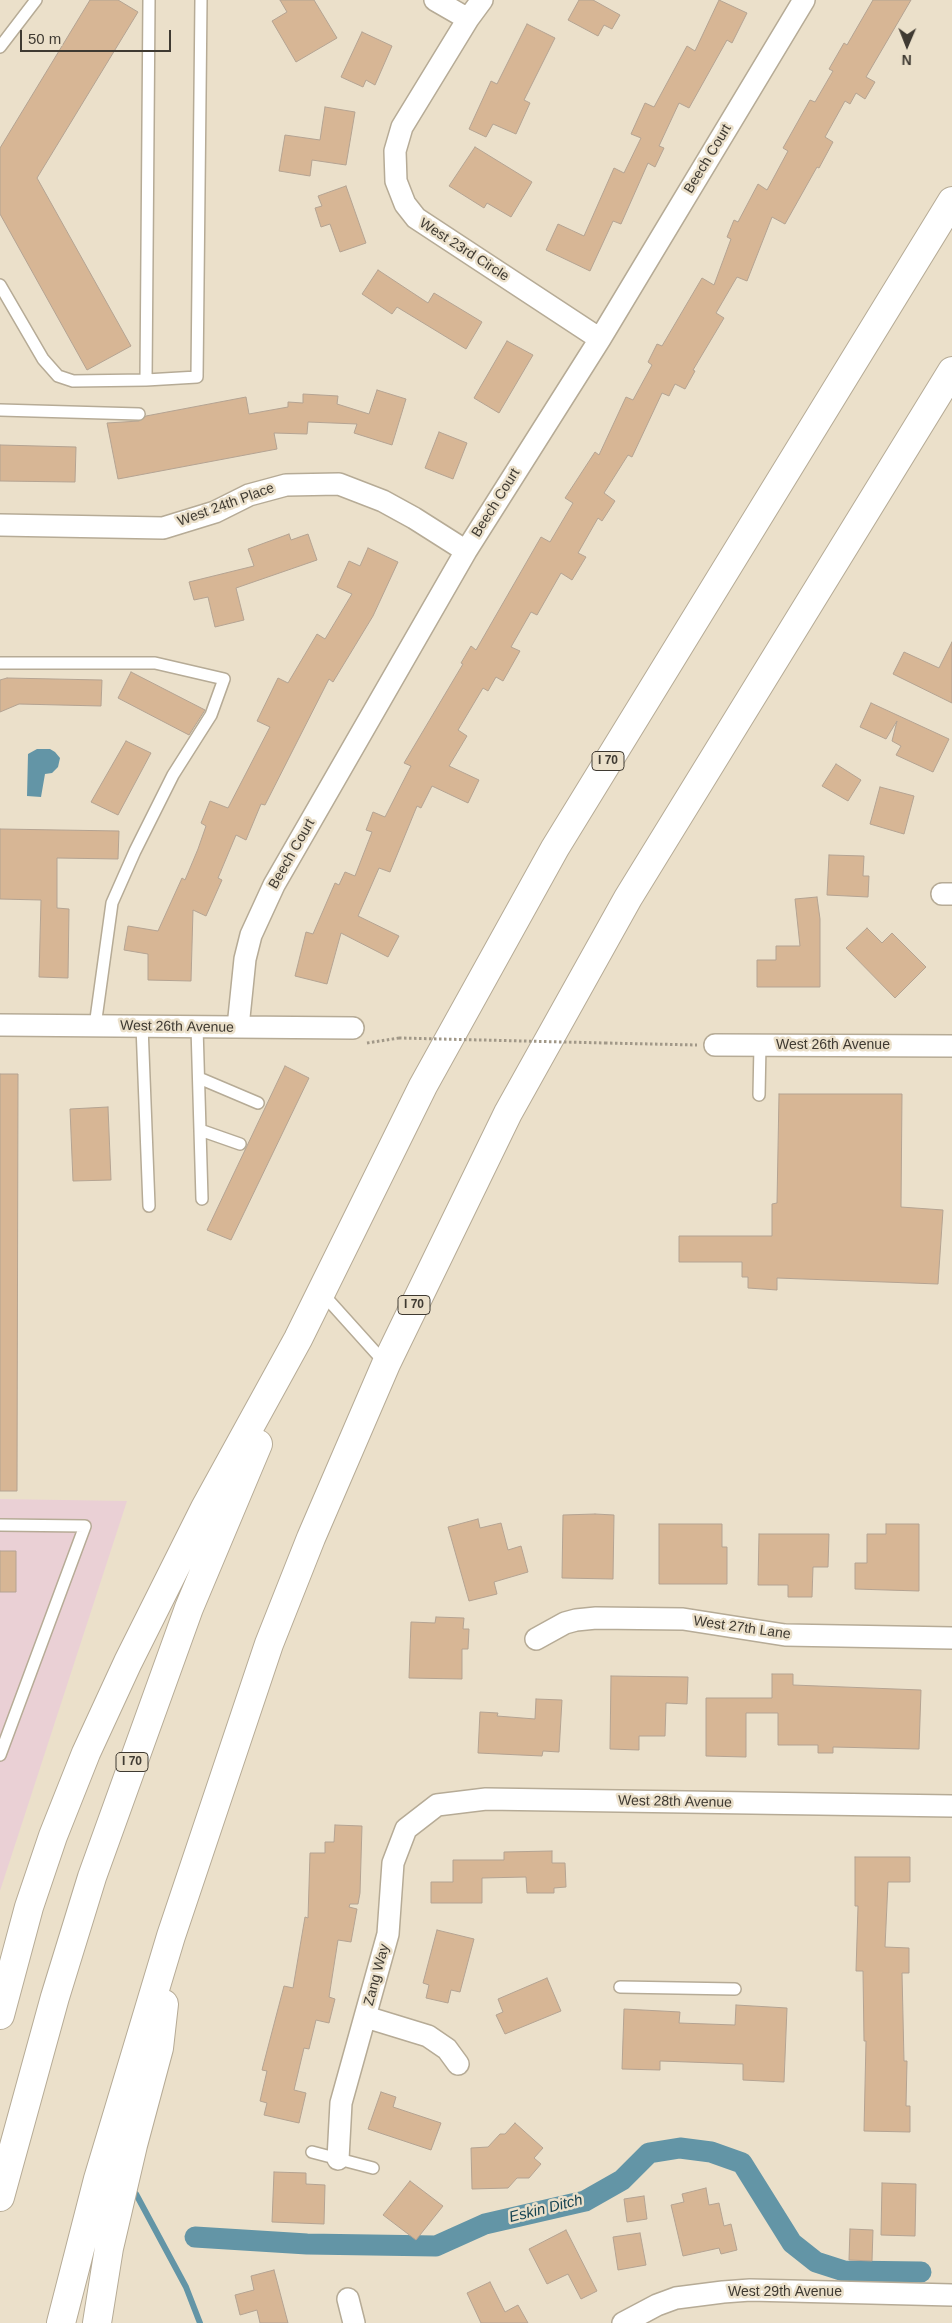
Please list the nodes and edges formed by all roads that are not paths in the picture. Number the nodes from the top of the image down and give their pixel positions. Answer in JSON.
{"nodes":[{"id":1,"x":36,"y":0,"type":"edge"},
{"id":2,"x":149,"y":0,"type":"edge"},
{"id":3,"x":201,"y":0,"type":"edge"},
{"id":4,"x":435,"y":0,"type":"edge"},
{"id":5,"x":482,"y":0,"type":"edge"},
{"id":6,"x":804,"y":0,"type":"edge"},
{"id":7,"x":468,"y":19,"type":"junction"},
{"id":8,"x":0,"y":47,"type":"edge"},
{"id":9,"x":952,"y":201,"type":"edge"},
{"id":10,"x":0,"y":285,"type":"edge"},
{"id":11,"x":600,"y":339,"type":"junction"},
{"id":12,"x":952,"y":371,"type":"edge"},
{"id":13,"x":146,"y":380,"type":"junction"},
{"id":14,"x":0,"y":410,"type":"edge"},
{"id":15,"x":139,"y":414,"type":"dead end"},
{"id":16,"x":0,"y":525,"type":"edge"},
{"id":17,"x":466,"y":551,"type":"junction"},
{"id":18,"x":0,"y":663,"type":"edge"},
{"id":19,"x":0,"y":1025,"type":"edge"},
{"id":20,"x":95,"y":1026,"type":"junction"},
{"id":21,"x":142,"y":1026,"type":"junction"},
{"id":22,"x":198,"y":1027,"type":"junction"},
{"id":23,"x":238,"y":1028,"type":"junction"},
{"id":24,"x":357,"y":1036,"type":"road end"},
{"id":25,"x":715,"y":1045,"type":"road end"},
{"id":26,"x":760,"y":1045,"type":"junction"},
{"id":27,"x":952,"y":1046,"type":"edge"},
{"id":28,"x":199,"y":1078,"type":"junction"},
{"id":29,"x":759,"y":1094,"type":"dead end"},
{"id":30,"x":258,"y":1103,"type":"dead end"},
{"id":31,"x":200,"y":1130,"type":"junction"},
{"id":32,"x":240,"y":1144,"type":"dead end"},
{"id":33,"x":202,"y":1199,"type":"dead end"},
{"id":34,"x":149,"y":1206,"type":"dead end"},
{"id":35,"x":321,"y":1292,"type":"junction"},
{"id":36,"x":298,"y":1340,"type":"junction"},
{"id":37,"x":386,"y":1364,"type":"junction"},
{"id":38,"x":0,"y":1526,"type":"edge"},
{"id":39,"x":952,"y":1638,"type":"edge"},
{"id":40,"x":536,"y":1639,"type":"dead end"},
{"id":41,"x":0,"y":1756,"type":"edge"},
{"id":42,"x":952,"y":1806,"type":"edge"},
{"id":43,"x":406,"y":1829,"type":"joint"},
{"id":44,"x":171,"y":1936,"type":"junction"},
{"id":45,"x":620,"y":1987,"type":"dead end"},
{"id":46,"x":735,"y":1989,"type":"dead end"},
{"id":47,"x":0,"y":2014,"type":"edge"},
{"id":48,"x":366,"y":2017,"type":"junction"},
{"id":49,"x":458,"y":2064,"type":"dead end"},
{"id":50,"x":312,"y":2152,"type":"dead end"},
{"id":51,"x":338,"y":2159,"type":"junction"},
{"id":52,"x":373,"y":2168,"type":"dead end"},
{"id":53,"x":0,"y":2197,"type":"edge"},
{"id":54,"x":952,"y":2295,"type":"edge"},
{"id":55,"x":348,"y":2299,"type":"dead end"},
{"id":56,"x":60,"y":2323,"type":"edge"},
{"id":57,"x":97,"y":2323,"type":"edge"},
{"id":58,"x":354,"y":2323,"type":"edge"},
{"id":59,"x":623,"y":2323,"type":"edge"}],
"edges":[{"from":1,"to":8,"type":"lane"},
{"from":2,"to":13,"type":"lane"},
{"from":3,"to":13,"type":"lane"},
{"from":4,"to":7,"type":"street"},
{"from":5,"to":7,"type":"street","name":"West 23rd Circle"},
{"from":6,"to":11,"type":"street","name":"Beech Court"},
{"from":7,"to":11,"type":"street","name":"West 23rd Circle"},
{"from":9,"to":35,"type":"highway","number":"I 70"},
{"from":10,"to":13,"type":"lane"},
{"from":11,"to":17,"type":"street","name":"Beech Court"},
{"from":12,"to":37,"type":"highway","number":"I 70"},
{"from":14,"to":15,"type":"lane"},
{"from":16,"to":17,"type":"street","name":"West 24th Place"},
{"from":17,"to":23,"type":"street","name":"Beech Court"},
{"from":18,"to":20,"type":"lane"},
{"from":19,"to":20,"type":"street","name":"West 26th Avenue"},
{"from":20,"to":21,"type":"street","name":"West 26th Avenue"},
{"from":21,"to":22,"type":"street","name":"West 26th Avenue"},
{"from":21,"to":34,"type":"lane"},
{"from":22,"to":23,"type":"street","name":"West 26th Avenue"},
{"from":22,"to":28,"type":"lane"},
{"from":23,"to":24,"type":"street","name":"West 26th Avenue"},
{"from":25,"to":26,"type":"street","name":"West 26th Avenue"},
{"from":26,"to":27,"type":"street","name":"West 26th Avenue"},
{"from":26,"to":29,"type":"lane"},
{"from":28,"to":30,"type":"lane"},
{"from":28,"to":31,"type":"lane"},
{"from":31,"to":32,"type":"lane"},
{"from":31,"to":33,"type":"lane"},
{"from":35,"to":36,"type":"highway","number":"I 70"},
{"from":35,"to":37,"type":"lane"},
{"from":36,"to":47,"type":"highway"},
{"from":36,"to":53,"type":"highway","number":"I 70"},
{"from":37,"to":44,"type":"highway","number":"I 70"},
{"from":38,"to":41,"type":"lane"},
{"from":39,"to":40,"type":"street","name":"West 27th Lane"},
{"from":42,"to":43,"type":"street","name":"West 28th Avenue"},
{"from":43,"to":48,"type":"street","name":"Zang Way"},
{"from":44,"to":56,"type":"highway","number":"I 70"},
{"from":44,"to":57,"type":"highway"},
{"from":45,"to":46,"type":"lane"},
{"from":48,"to":49,"type":"street","name":"Zang Way"},
{"from":48,"to":51,"type":"street"},
{"from":50,"to":51,"type":"lane"},
{"from":51,"to":52,"type":"lane"},
{"from":54,"to":59,"type":"street","name":"West 29th Avenue"},
{"from":55,"to":58,"type":"street"}]}
